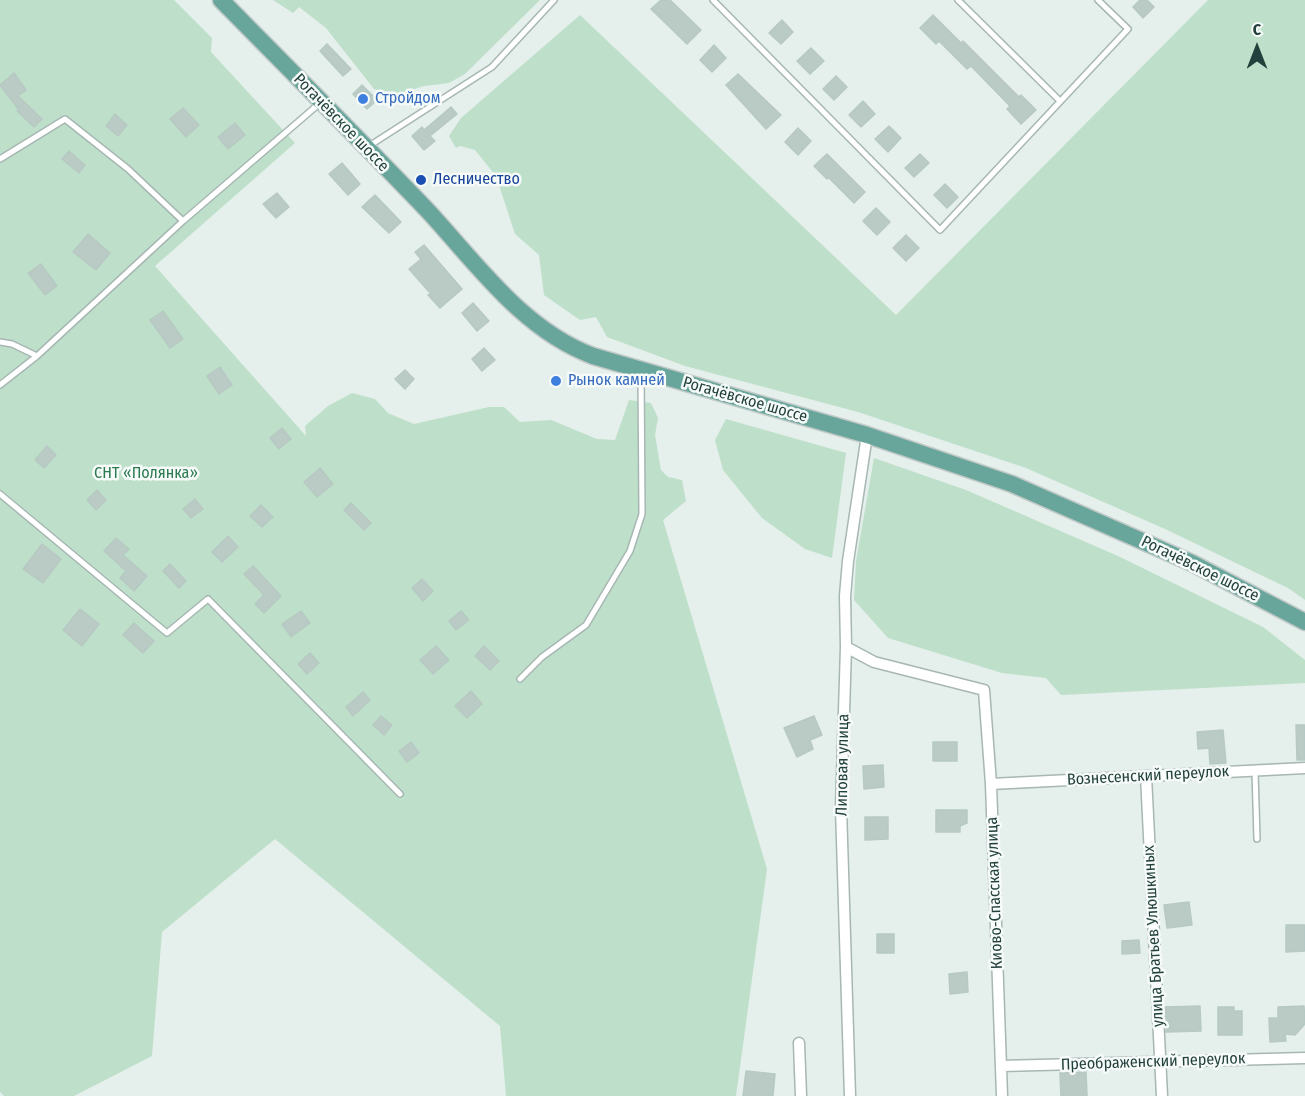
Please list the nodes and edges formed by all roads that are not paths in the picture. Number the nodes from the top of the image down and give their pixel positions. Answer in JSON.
{"nodes":[{"id":1,"x":221,"y":0,"type":"edge"},
{"id":2,"x":554,"y":0,"type":"edge"},
{"id":3,"x":712,"y":0,"type":"edge"},
{"id":4,"x":958,"y":0,"type":"edge"},
{"id":5,"x":1098,"y":0,"type":"edge"},
{"id":6,"x":1059,"y":100,"type":"junction"},
{"id":7,"x":321,"y":102,"type":"junction"},
{"id":8,"x":365,"y":148,"type":"junction"},
{"id":9,"x":0,"y":159,"type":"edge"},
{"id":10,"x":183,"y":221,"type":"junction"},
{"id":11,"x":0,"y":342,"type":"edge"},
{"id":12,"x":37,"y":356,"type":"junction"},
{"id":13,"x":641,"y":371,"type":"junction"},
{"id":14,"x":0,"y":385,"type":"edge"},
{"id":15,"x":867,"y":435,"type":"junction"},
{"id":16,"x":0,"y":494,"type":"edge"},
{"id":17,"x":1305,"y":622,"type":"edge"},
{"id":18,"x":846,"y":646,"type":"junction"},
{"id":19,"x":520,"y":679,"type":"dead end"},
{"id":20,"x":1305,"y":768,"type":"edge"},
{"id":21,"x":1255,"y":771,"type":"junction"},
{"id":22,"x":1146,"y":776,"type":"junction"},
{"id":23,"x":991,"y":784,"type":"junction"},
{"id":24,"x":400,"y":794,"type":"dead end"},
{"id":25,"x":1257,"y":839,"type":"dead end"},
{"id":26,"x":799,"y":1043,"type":"dead end"},
{"id":27,"x":1305,"y":1058,"type":"edge"},
{"id":28,"x":1161,"y":1060,"type":"junction"},
{"id":29,"x":1001,"y":1066,"type":"junction"},
{"id":30,"x":801,"y":1096,"type":"edge"},
{"id":31,"x":850,"y":1096,"type":"edge"},
{"id":32,"x":1002,"y":1096,"type":"edge"},
{"id":33,"x":1162,"y":1096,"type":"edge"}],
"edges":[{"from":1,"to":7,"type":"main road","name":"Рогачёвское шоссе"},
{"from":2,"to":8,"type":"lane"},
{"from":3,"to":6,"type":"lane"},
{"from":4,"to":6,"type":"lane"},
{"from":5,"to":6,"type":"lane"},
{"from":7,"to":8,"type":"main road","name":"Рогачёвское шоссе"},
{"from":7,"to":10,"type":"lane"},
{"from":8,"to":13,"type":"main road","name":"Рогачёвское шоссе"},
{"from":9,"to":10,"type":"lane"},
{"from":10,"to":12,"type":"lane"},
{"from":11,"to":12,"type":"lane"},
{"from":12,"to":14,"type":"lane"},
{"from":13,"to":15,"type":"main road","name":"Рогачёвское шоссе"},
{"from":13,"to":19,"type":"lane"},
{"from":15,"to":17,"type":"main road","name":"Рогачёвское шоссе"},
{"from":15,"to":18,"type":"street","name":"Липовая улица"},
{"from":16,"to":24,"type":"lane"},
{"from":18,"to":23,"type":"street","name":"Киово-Спасская улица"},
{"from":18,"to":31,"type":"street","name":"Липовая улица"},
{"from":20,"to":21,"type":"street","name":"Вознесенский переулок"},
{"from":21,"to":22,"type":"street","name":"Вознесенский переулок"},
{"from":21,"to":25,"type":"lane"},
{"from":22,"to":23,"type":"street","name":"Вознесенский переулок"},
{"from":22,"to":28,"type":"street","name":"улица Братьев Улюшкиных"},
{"from":23,"to":29,"type":"street","name":"Киово-Спасская улица"},
{"from":26,"to":30,"type":"street"},
{"from":27,"to":28,"type":"street","name":"Преображенский переулок"},
{"from":28,"to":29,"type":"street","name":"Преображенский переулок"},
{"from":28,"to":33,"type":"street","name":"улица Братьев Улюшкиных"},
{"from":29,"to":32,"type":"street","name":"Киово-Спасская улица"}]}
